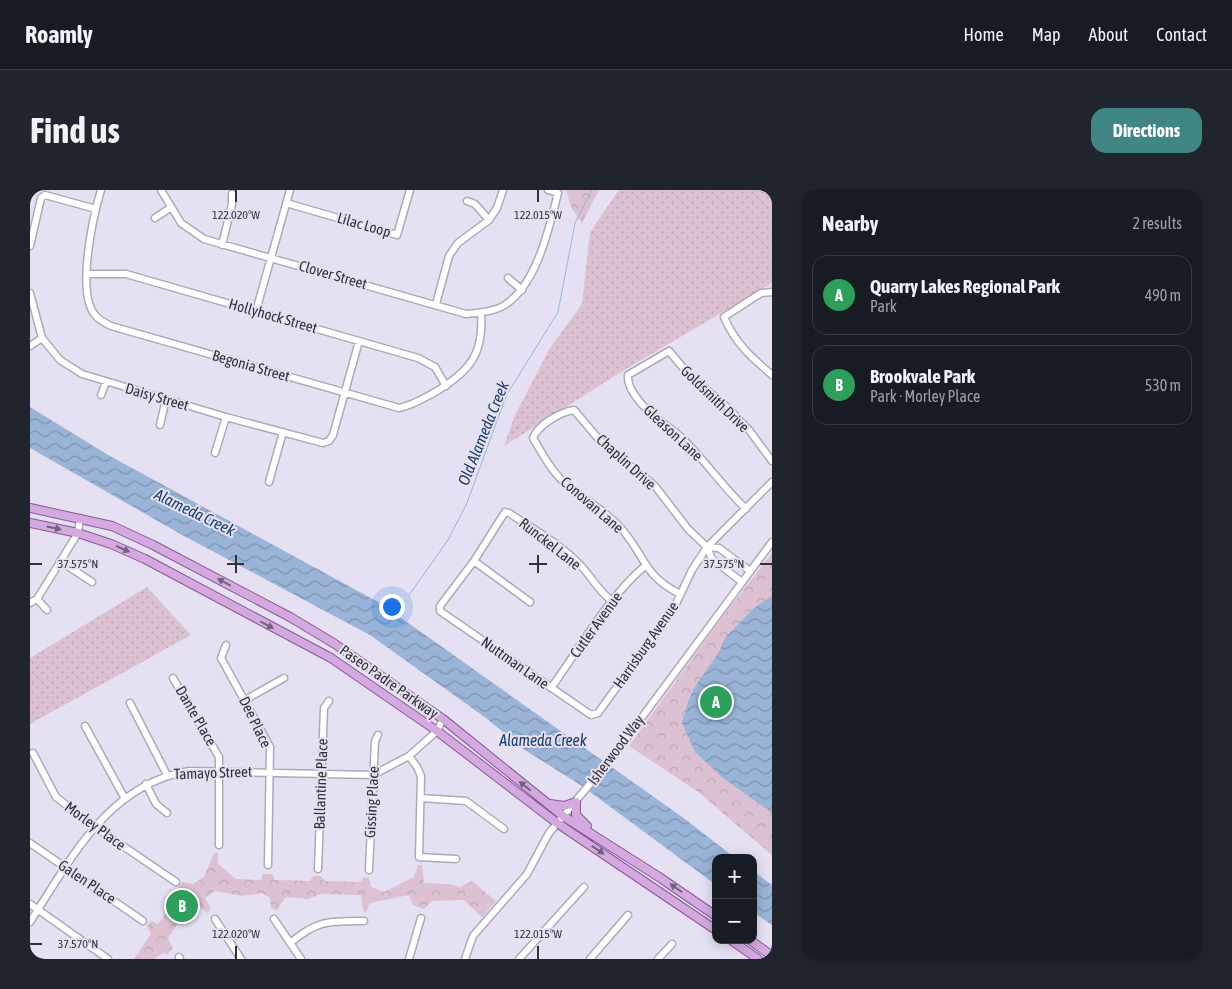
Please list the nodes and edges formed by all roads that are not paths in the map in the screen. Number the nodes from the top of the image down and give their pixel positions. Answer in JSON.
{"nodes":[{"id":1,"x":101,"y":190,"type":"edge"},
{"id":2,"x":161,"y":190,"type":"edge"},
{"id":3,"x":290,"y":190,"type":"edge"},
{"id":4,"x":410,"y":190,"type":"edge"},
{"id":5,"x":503,"y":190,"type":"edge"},
{"id":6,"x":548,"y":190,"type":"edge"},
{"id":7,"x":232,"y":194,"type":"dead end"},
{"id":8,"x":467,"y":201,"type":"dead end"},
{"id":9,"x":286,"y":203,"type":"junction"},
{"id":10,"x":170,"y":208,"type":"junction"},
{"id":11,"x":96,"y":209,"type":"junction"},
{"id":12,"x":155,"y":218,"type":"dead end"},
{"id":13,"x":489,"y":220,"type":"junction"},
{"id":14,"x":32,"y":228,"type":"edge"},
{"id":15,"x":222,"y":245,"type":"junction"},
{"id":16,"x":30,"y":246,"type":"edge"},
{"id":17,"x":271,"y":258,"type":"junction"},
{"id":18,"x":88,"y":274,"type":"junction"},
{"id":19,"x":508,"y":278,"type":"dead end"},
{"id":20,"x":522,"y":290,"type":"junction"},
{"id":21,"x":772,"y":292,"type":"edge"},
{"id":22,"x":30,"y":293,"type":"edge"},
{"id":23,"x":436,"y":304,"type":"junction"},
{"id":24,"x":256,"y":310,"type":"junction"},
{"id":25,"x":481,"y":313,"type":"junction"},
{"id":26,"x":42,"y":338,"type":"junction"},
{"id":27,"x":359,"y":341,"type":"junction"},
{"id":28,"x":30,"y":346,"type":"edge"},
{"id":29,"x":628,"y":375,"type":"joint"},
{"id":30,"x":772,"y":375,"type":"edge"},
{"id":31,"x":106,"y":382,"type":"junction"},
{"id":32,"x":446,"y":386,"type":"junction"},
{"id":33,"x":344,"y":393,"type":"junction"},
{"id":34,"x":101,"y":395,"type":"dead end"},
{"id":35,"x":166,"y":399,"type":"junction"},
{"id":36,"x":226,"y":417,"type":"junction"},
{"id":37,"x":160,"y":425,"type":"dead end"},
{"id":38,"x":536,"y":431,"type":"joint"},
{"id":39,"x":283,"y":432,"type":"junction"},
{"id":40,"x":215,"y":453,"type":"dead end"},
{"id":41,"x":772,"y":461,"type":"edge"},
{"id":42,"x":269,"y":482,"type":"dead end"},
{"id":43,"x":772,"y":482,"type":"edge"},
{"id":44,"x":30,"y":508,"type":"edge"},
{"id":45,"x":746,"y":509,"type":"junction"},
{"id":46,"x":80,"y":518,"type":"junction"},
{"id":47,"x":30,"y":523,"type":"edge"},
{"id":48,"x":78,"y":533,"type":"junction"},
{"id":49,"x":772,"y":542,"type":"edge"},
{"id":50,"x":707,"y":547,"type":"junction"},
{"id":51,"x":474,"y":561,"type":"junction"},
{"id":52,"x":60,"y":562,"type":"junction"},
{"id":53,"x":645,"y":566,"type":"junction"},
{"id":54,"x":750,"y":571,"type":"junction"},
{"id":55,"x":92,"y":582,"type":"dead end"},
{"id":56,"x":742,"y":582,"type":"junction"},
{"id":57,"x":680,"y":594,"type":"junction"},
{"id":58,"x":37,"y":599,"type":"junction"},
{"id":59,"x":30,"y":602,"type":"edge"},
{"id":60,"x":530,"y":602,"type":"dead end"},
{"id":61,"x":613,"y":602,"type":"junction"},
{"id":62,"x":47,"y":610,"type":"dead end"},
{"id":63,"x":226,"y":645,"type":"dead end"},
{"id":64,"x":173,"y":678,"type":"dead end"},
{"id":65,"x":284,"y":678,"type":"dead end"},
{"id":66,"x":551,"y":688,"type":"junction"},
{"id":67,"x":244,"y":700,"type":"junction"},
{"id":68,"x":329,"y":701,"type":"dead end"},
{"id":69,"x":130,"y":704,"type":"dead end"},
{"id":70,"x":595,"y":714,"type":"joint"},
{"id":71,"x":443,"y":719,"type":"junction"},
{"id":72,"x":85,"y":726,"type":"dead end"},
{"id":73,"x":436,"y":731,"type":"junction"},
{"id":74,"x":378,"y":735,"type":"dead end"},
{"id":75,"x":33,"y":752,"type":"dead end"},
{"id":76,"x":409,"y":756,"type":"junction"},
{"id":77,"x":220,"y":771,"type":"junction"},
{"id":78,"x":270,"y":772,"type":"junction"},
{"id":79,"x":320,"y":774,"type":"junction"},
{"id":80,"x":167,"y":775,"type":"junction"},
{"id":81,"x":373,"y":775,"type":"junction"},
{"id":82,"x":146,"y":784,"type":"junction"},
{"id":83,"x":124,"y":798,"type":"junction"},
{"id":84,"x":421,"y":798,"type":"junction"},
{"id":85,"x":577,"y":802,"type":"junction"},
{"id":86,"x":548,"y":804,"type":"junction"},
{"id":87,"x":167,"y":813,"type":"dead end"},
{"id":88,"x":563,"y":816,"type":"junction"},
{"id":89,"x":557,"y":823,"type":"junction"},
{"id":90,"x":95,"y":827,"type":"junction"},
{"id":91,"x":504,"y":829,"type":"dead end"},
{"id":92,"x":30,"y":843,"type":"edge"},
{"id":93,"x":219,"y":845,"type":"dead end"},
{"id":94,"x":611,"y":846,"type":"junction"},
{"id":95,"x":456,"y":859,"type":"dead end"},
{"id":96,"x":268,"y":866,"type":"dead end"},
{"id":97,"x":66,"y":868,"type":"junction"},
{"id":98,"x":318,"y":869,"type":"dead end"},
{"id":99,"x":369,"y":870,"type":"dead end"},
{"id":100,"x":176,"y":882,"type":"dead end"},
{"id":101,"x":584,"y":887,"type":"dead end"},
{"id":102,"x":30,"y":904,"type":"edge"},
{"id":103,"x":38,"y":910,"type":"junction"},
{"id":104,"x":712,"y":913,"type":"edge"},
{"id":105,"x":628,"y":915,"type":"dead end"},
{"id":106,"x":421,"y":918,"type":"dead end"},
{"id":107,"x":215,"y":919,"type":"dead end"},
{"id":108,"x":274,"y":919,"type":"dead end"},
{"id":109,"x":364,"y":920,"type":"dead end"},
{"id":110,"x":143,"y":921,"type":"dead end"},
{"id":111,"x":30,"y":922,"type":"edge"},
{"id":112,"x":712,"y":927,"type":"edge"},
{"id":113,"x":290,"y":943,"type":"junction"},
{"id":114,"x":672,"y":944,"type":"dead end"},
{"id":115,"x":737,"y":944,"type":"edge"},
{"id":116,"x":756,"y":944,"type":"edge"},
{"id":117,"x":772,"y":956,"type":"edge"},
{"id":118,"x":108,"y":959,"type":"edge"},
{"id":119,"x":241,"y":959,"type":"edge"},
{"id":120,"x":301,"y":959,"type":"edge"},
{"id":121,"x":409,"y":959,"type":"edge"},
{"id":122,"x":465,"y":959,"type":"edge"},
{"id":123,"x":519,"y":959,"type":"edge"},
{"id":124,"x":590,"y":959,"type":"edge"},
{"id":125,"x":658,"y":959,"type":"edge"},
{"id":126,"x":758,"y":959,"type":"edge"}],
"edges":[{"from":1,"to":11,"type":"street","name":"Begonia Street"},
{"from":2,"to":10,"type":"street","name":"Clover Street"},
{"from":3,"to":9,"type":"street"},
{"from":4,"to":9,"type":"street","name":"Lilac Loop"},
{"from":5,"to":13,"type":"street"},
{"from":6,"to":20,"type":"street","name":"Clover Street"},
{"from":7,"to":15,"type":"street"},
{"from":8,"to":13,"type":"street"},
{"from":9,"to":17,"type":"street"},
{"from":10,"to":12,"type":"street"},
{"from":10,"to":15,"type":"street","name":"Clover Street"},
{"from":11,"to":14,"type":"street"},
{"from":11,"to":18,"type":"street","name":"Begonia Street"},
{"from":13,"to":23,"type":"street"},
{"from":14,"to":16,"type":"street"},
{"from":15,"to":17,"type":"street","name":"Clover Street"},
{"from":17,"to":23,"type":"street","name":"Clover Street"},
{"from":17,"to":24,"type":"street"},
{"from":18,"to":24,"type":"street","name":"Hollyhock Street"},
{"from":18,"to":33,"type":"street","name":"Begonia Street"},
{"from":19,"to":20,"type":"street"},
{"from":20,"to":25,"type":"street","name":"Clover Street"},
{"from":21,"to":30,"type":"street"},
{"from":22,"to":26,"type":"street","name":"Daisy Street"},
{"from":23,"to":25,"type":"street","name":"Clover Street"},
{"from":24,"to":27,"type":"street","name":"Hollyhock Street"},
{"from":25,"to":32,"type":"street","name":"Begonia Street"},
{"from":26,"to":28,"type":"street"},
{"from":26,"to":31,"type":"street","name":"Daisy Street"},
{"from":27,"to":32,"type":"street","name":"Hollyhock Street"},
{"from":27,"to":33,"type":"street"},
{"from":29,"to":41,"type":"street","name":"Goldsmith Drive"},
{"from":29,"to":45,"type":"street","name":"Gleason Lane"},
{"from":31,"to":34,"type":"street"},
{"from":31,"to":35,"type":"street","name":"Daisy Street"},
{"from":32,"to":33,"type":"street","name":"Begonia Street"},
{"from":33,"to":39,"type":"street","name":"Daisy Street"},
{"from":35,"to":36,"type":"street","name":"Daisy Street"},
{"from":35,"to":37,"type":"street"},
{"from":36,"to":39,"type":"street","name":"Daisy Street"},
{"from":36,"to":40,"type":"street"},
{"from":38,"to":50,"type":"street","name":"Chaplin Drive"},
{"from":38,"to":53,"type":"street","name":"Conovan Lane"},
{"from":39,"to":42,"type":"street"},
{"from":43,"to":45,"type":"street","name":"Harrisburg Avenue"},
{"from":44,"to":46,"type":"main road","name":"Paseo Padre Parkway"},
{"from":45,"to":50,"type":"street","name":"Harrisburg Avenue"},
{"from":46,"to":48,"type":"street"},
{"from":71,"to":46,"type":"main road","name":"Paseo Padre Parkway","one_way":true},
{"from":47,"to":48,"type":"main road","name":"Paseo Padre Parkway","one_way":true},
{"from":48,"to":52,"type":"street"},
{"from":48,"to":73,"type":"main road","name":"Paseo Padre Parkway","one_way":true},
{"from":49,"to":54,"type":"street","name":"Isherwood Way"},
{"from":50,"to":54,"type":"street","name":"Chaplin Drive"},
{"from":50,"to":56,"type":"street","name":"Chaplin Drive"},
{"from":50,"to":57,"type":"street","name":"Harrisburg Avenue"},
{"from":51,"to":60,"type":"street"},
{"from":51,"to":61,"type":"street","name":"Runckel Lane"},
{"from":51,"to":66,"type":"street","name":"Nuttman Lane"},
{"from":52,"to":55,"type":"street"},
{"from":52,"to":58,"type":"street"},
{"from":53,"to":57,"type":"street","name":"Conovan Lane"},
{"from":53,"to":61,"type":"street","name":"Cutler Avenue"},
{"from":54,"to":56,"type":"street","name":"Isherwood Way"},
{"from":56,"to":85,"type":"street","name":"Isherwood Way"},
{"from":57,"to":70,"type":"street","name":"Harrisburg Avenue"},
{"from":58,"to":59,"type":"street"},
{"from":58,"to":62,"type":"street"},
{"from":61,"to":66,"type":"street","name":"Cutler Avenue"},
{"from":63,"to":67,"type":"street","name":"Dee Place"},
{"from":64,"to":77,"type":"street","name":"Dante Place"},
{"from":65,"to":67,"type":"street"},
{"from":66,"to":70,"type":"street","name":"Nuttman Lane"},
{"from":67,"to":78,"type":"street","name":"Dee Place"},
{"from":68,"to":79,"type":"street","name":"Ballantine Place"},
{"from":69,"to":80,"type":"street"},
{"from":71,"to":73,"type":"street","name":"Tamayo Street"},
{"from":86,"to":71,"type":"main road","name":"Paseo Padre Parkway","one_way":true},
{"from":72,"to":83,"type":"street"},
{"from":73,"to":76,"type":"street","name":"Tamayo Street"},
{"from":73,"to":89,"type":"main road","name":"Paseo Padre Parkway"},
{"from":74,"to":81,"type":"street","name":"Gissing Place"},
{"from":75,"to":90,"type":"street","name":"Morley Place"},
{"from":76,"to":81,"type":"street","name":"Tamayo Street"},
{"from":76,"to":84,"type":"street"},
{"from":77,"to":78,"type":"street","name":"Tamayo Street"},
{"from":77,"to":80,"type":"street","name":"Tamayo Street"},
{"from":77,"to":93,"type":"street","name":"Dante Place"},
{"from":78,"to":79,"type":"street","name":"Tamayo Street"},
{"from":78,"to":96,"type":"street","name":"Dee Place"},
{"from":79,"to":81,"type":"street","name":"Tamayo Street"},
{"from":79,"to":98,"type":"street","name":"Ballantine Place"},
{"from":80,"to":82,"type":"street","name":"Tamayo Street"},
{"from":81,"to":99,"type":"street","name":"Gissing Place"},
{"from":82,"to":83,"type":"street","name":"Tamayo Street"},
{"from":82,"to":87,"type":"street"},
{"from":83,"to":90,"type":"street","name":"Tamayo Street"},
{"from":84,"to":91,"type":"street"},
{"from":84,"to":95,"type":"street"},
{"from":85,"to":86,"type":"main road"},
{"from":85,"to":88,"type":"street","name":"Isherwood Way"},
{"from":85,"to":94,"type":"main road"},
{"from":86,"to":88,"type":"main road","name":"Paseo Padre Parkway"},
{"from":88,"to":89,"type":"street","name":"Isherwood Way"},
{"from":88,"to":94,"type":"main road","name":"Paseo Padre Parkway"},
{"from":89,"to":112,"type":"main road","name":"Paseo Padre Parkway","one_way":true},
{"from":89,"to":122,"type":"street","name":"Isherwood Way"},
{"from":90,"to":97,"type":"street","name":"Tamayo Street"},
{"from":90,"to":100,"type":"street","name":"Morley Place"},
{"from":92,"to":97,"type":"street","name":"Galen Place"},
{"from":104,"to":94,"type":"main road","name":"Paseo Padre Parkway","one_way":true},
{"from":97,"to":103,"type":"street","name":"Tamayo Street"},
{"from":97,"to":110,"type":"street","name":"Galen Place"},
{"from":101,"to":123,"type":"street"},
{"from":102,"to":103,"type":"street"},
{"from":103,"to":111,"type":"street","name":"Tamayo Street"},
{"from":103,"to":118,"type":"street"},
{"from":105,"to":124,"type":"street"},
{"from":106,"to":121,"type":"street"},
{"from":107,"to":119,"type":"street"},
{"from":108,"to":113,"type":"street"},
{"from":109,"to":113,"type":"street"},
{"from":113,"to":120,"type":"street"},
{"from":114,"to":125,"type":"street"},
{"from":115,"to":126,"type":"main road"},
{"from":116,"to":117,"type":"main road"}]}
